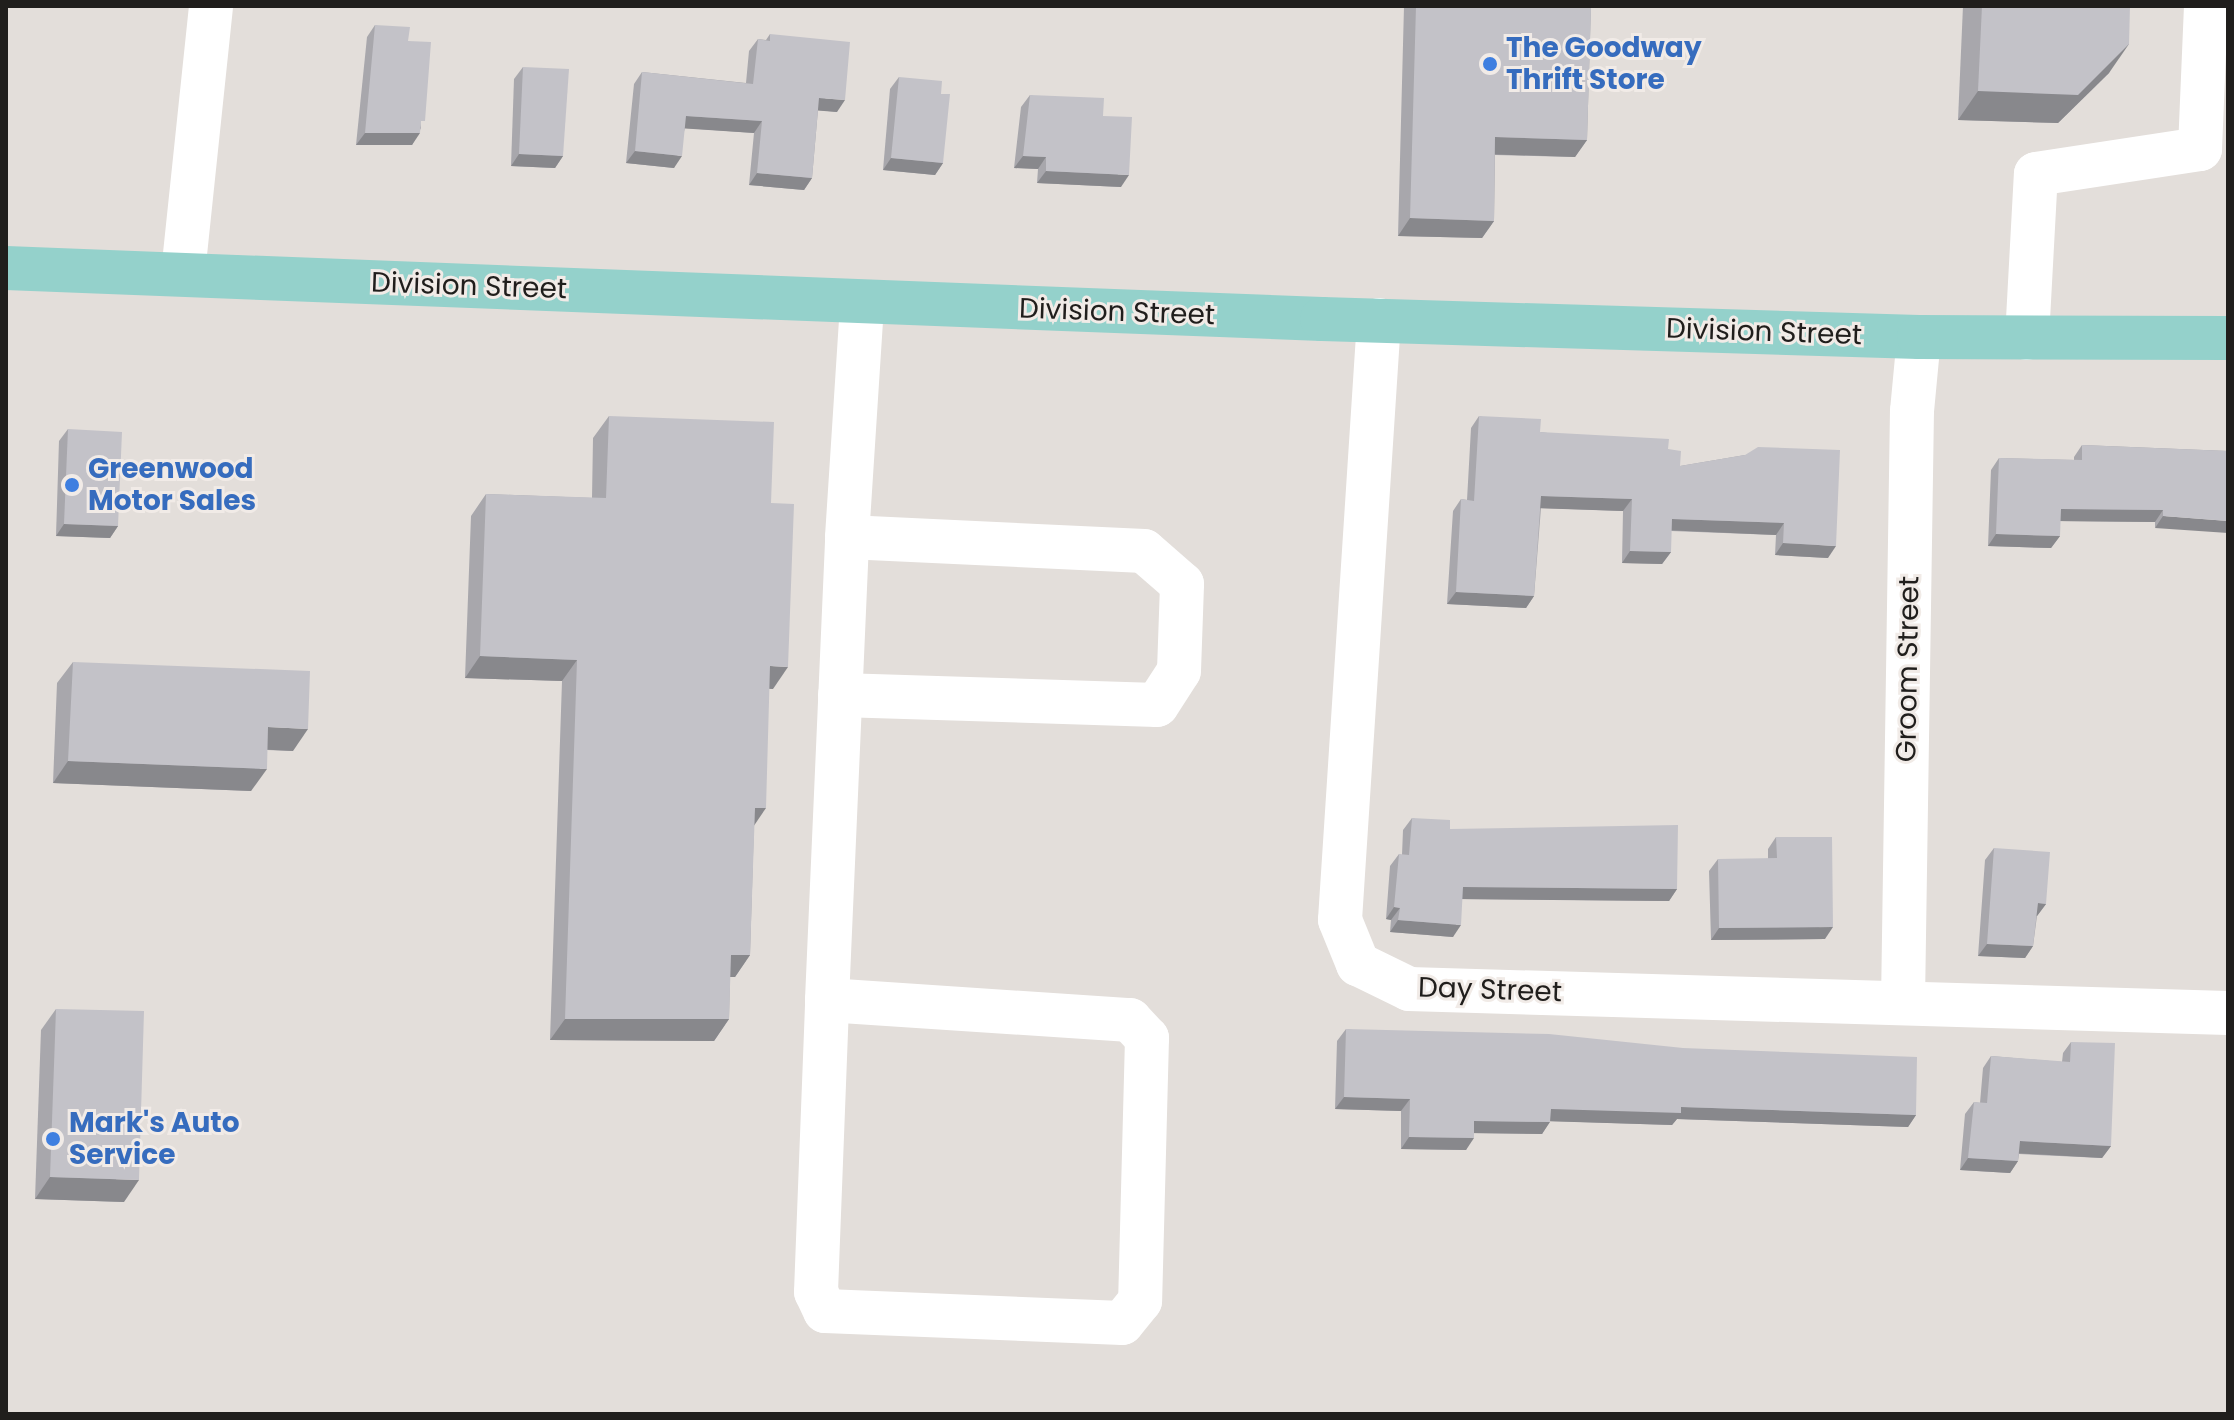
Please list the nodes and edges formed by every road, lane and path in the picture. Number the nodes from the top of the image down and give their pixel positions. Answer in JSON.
{"nodes":[{"id":1,"x":211,"y":6,"type":"edge"},
{"id":2,"x":2206,"y":6,"type":"edge"},
{"id":3,"x":6,"y":268,"type":"edge"},
{"id":4,"x":183,"y":273,"type":"junction"},
{"id":5,"x":862,"y":303,"type":"junction"},
{"id":6,"x":1379,"y":320,"type":"junction"},
{"id":7,"x":1919,"y":337,"type":"junction"},
{"id":8,"x":2027,"y":338,"type":"junction"},
{"id":9,"x":2228,"y":338,"type":"edge"},
{"id":10,"x":847,"y":537,"type":"junction"},
{"id":11,"x":840,"y":695,"type":"junction"},
{"id":12,"x":827,"y":1000,"type":"junction"},
{"id":13,"x":1903,"y":1002,"type":"junction"},
{"id":14,"x":2228,"y":1013,"type":"edge"}],
"edges":[{"from":1,"to":4,"type":"street"},
{"from":2,"to":8,"type":"street"},
{"from":3,"to":4,"type":"main road","name":"Division Street"},
{"from":4,"to":5,"type":"main road","name":"Division Street"},
{"from":5,"to":6,"type":"main road","name":"Division Street"},
{"from":5,"to":10,"type":"street"},
{"from":6,"to":7,"type":"main road","name":"Division Street"},
{"from":6,"to":13,"type":"street","name":"Day Street"},
{"from":7,"to":8,"type":"main road","name":"Division Street"},
{"from":7,"to":13,"type":"street","name":"Groom Street"},
{"from":8,"to":9,"type":"main road","name":"Division Street"},
{"from":10,"to":11,"type":"street"},
{"from":10,"to":11,"type":"street"},
{"from":11,"to":12,"type":"street"},
{"from":12,"to":12,"type":"street"},
{"from":13,"to":14,"type":"street","name":"Day Street"}]}
